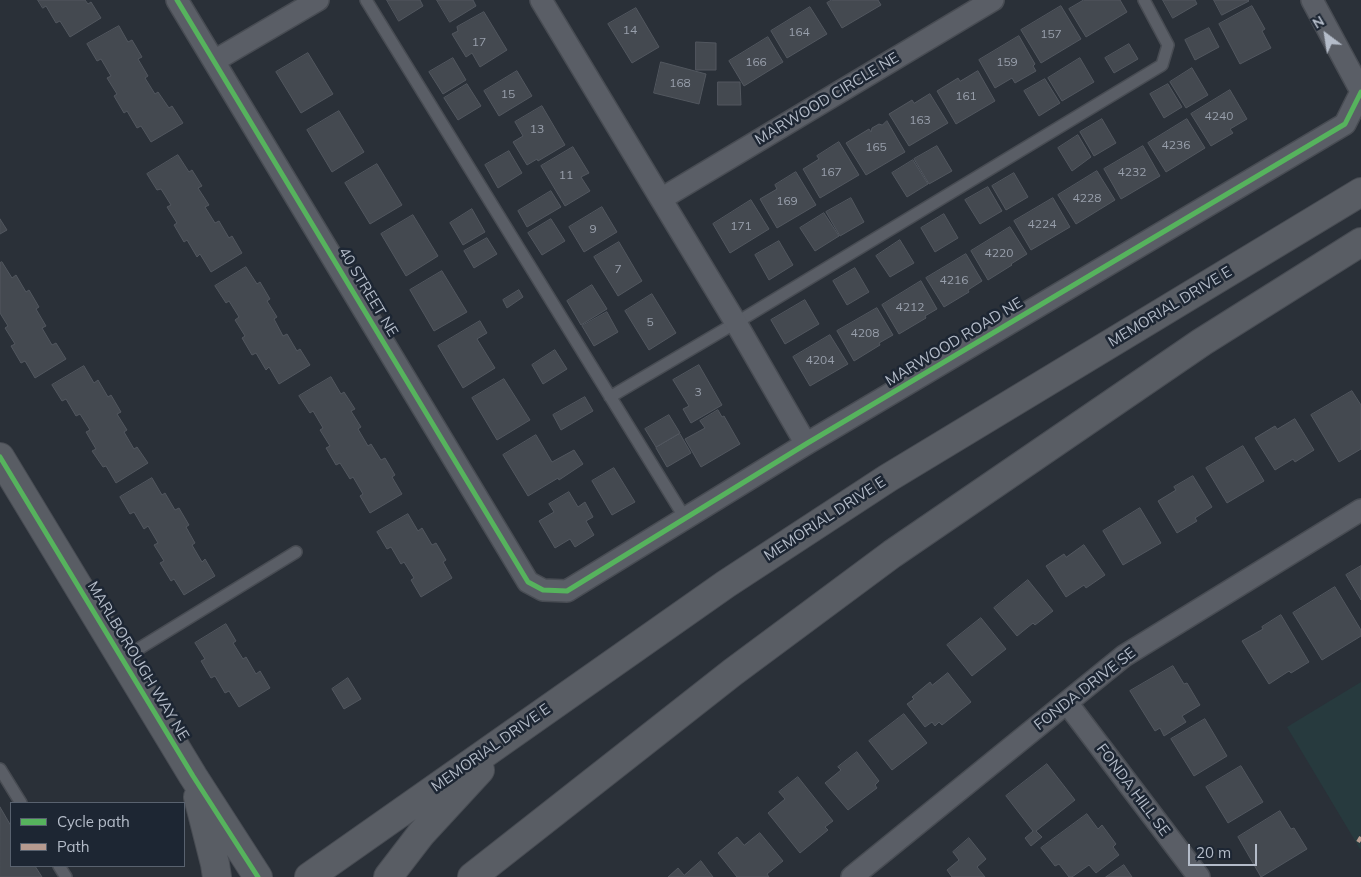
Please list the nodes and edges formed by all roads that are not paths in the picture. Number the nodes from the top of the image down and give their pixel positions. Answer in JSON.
{"nodes":[{"id":1,"x":177,"y":0,"type":"edge"},
{"id":2,"x":318,"y":0,"type":"edge"},
{"id":3,"x":366,"y":0,"type":"edge"},
{"id":4,"x":541,"y":0,"type":"edge"},
{"id":5,"x":993,"y":0,"type":"edge"},
{"id":6,"x":1144,"y":0,"type":"edge"},
{"id":7,"x":1312,"y":0,"type":"edge"},
{"id":8,"x":214,"y":61,"type":"junction"},
{"id":9,"x":1361,"y":92,"type":"edge"},
{"id":10,"x":1361,"y":192,"type":"edge"},
{"id":11,"x":661,"y":199,"type":"junction"},
{"id":12,"x":1361,"y":242,"type":"edge"},
{"id":13,"x":736,"y":323,"type":"junction"},
{"id":14,"x":610,"y":397,"type":"junction"},
{"id":15,"x":806,"y":444,"type":"junction"},
{"id":16,"x":0,"y":457,"type":"edge"},
{"id":17,"x":1361,"y":510,"type":"edge"},
{"id":18,"x":685,"y":518,"type":"junction"},
{"id":19,"x":296,"y":552,"type":"dead end"},
{"id":20,"x":543,"y":590,"type":"joint"},
{"id":21,"x":122,"y":659,"type":"junction"},
{"id":22,"x":1067,"y":702,"type":"junction"},
{"id":23,"x":519,"y":729,"type":"junction"},
{"id":24,"x":0,"y":769,"type":"edge"},
{"id":25,"x":192,"y":776,"type":"junction"},
{"id":26,"x":20,"y":802,"type":"edge"},
{"id":27,"x":217,"y":877,"type":"edge"},
{"id":28,"x":258,"y":877,"type":"edge"},
{"id":29,"x":309,"y":877,"type":"edge"},
{"id":30,"x":388,"y":877,"type":"edge"},
{"id":31,"x":472,"y":877,"type":"edge"},
{"id":32,"x":852,"y":877,"type":"edge"},
{"id":33,"x":1198,"y":877,"type":"edge"}],
"edges":[{"from":1,"to":8,"type":"street","name":"40 STREET NE"},
{"from":2,"to":8,"type":"street"},
{"from":3,"to":14,"type":"lane"},
{"from":4,"to":11,"type":"street"},
{"from":5,"to":11,"type":"street","name":"MARWOOD CIRCLE NE"},
{"from":6,"to":13,"type":"lane"},
{"from":7,"to":9,"type":"street","name":"MARWOOD ROAD NE"},
{"from":8,"to":20,"type":"street","name":"40 STREET NE"},
{"from":9,"to":15,"type":"street","name":"MARWOOD ROAD NE"},
{"from":10,"to":23,"type":"main road","name":"MEMORIAL DRIVE E"},
{"from":11,"to":13,"type":"street"},
{"from":12,"to":31,"type":"main road"},
{"from":13,"to":14,"type":"lane"},
{"from":13,"to":15,"type":"street"},
{"from":14,"to":18,"type":"lane"},
{"from":15,"to":18,"type":"street","name":"MARWOOD ROAD NE"},
{"from":16,"to":21,"type":"main road","name":"MARLBOROUGH WAY NE"},
{"from":17,"to":22,"type":"street","name":"FONDA DRIVE SE"},
{"from":18,"to":20,"type":"street","name":"MARWOOD ROAD NE"},
{"from":19,"to":21,"type":"lane"},
{"from":21,"to":25,"type":"main road","name":"MARLBOROUGH WAY NE"},
{"from":22,"to":32,"type":"street","name":"FONDA DRIVE SE"},
{"from":22,"to":33,"type":"street","name":"FONDA HILL SE"},
{"from":23,"to":29,"type":"main road","name":"MEMORIAL DRIVE E"},
{"from":23,"to":30,"type":"main road"},
{"from":24,"to":26,"type":"lane"},
{"from":25,"to":27,"type":"main road"},
{"from":25,"to":28,"type":"main road","name":"MARLBOROUGH WAY NE"}]}
